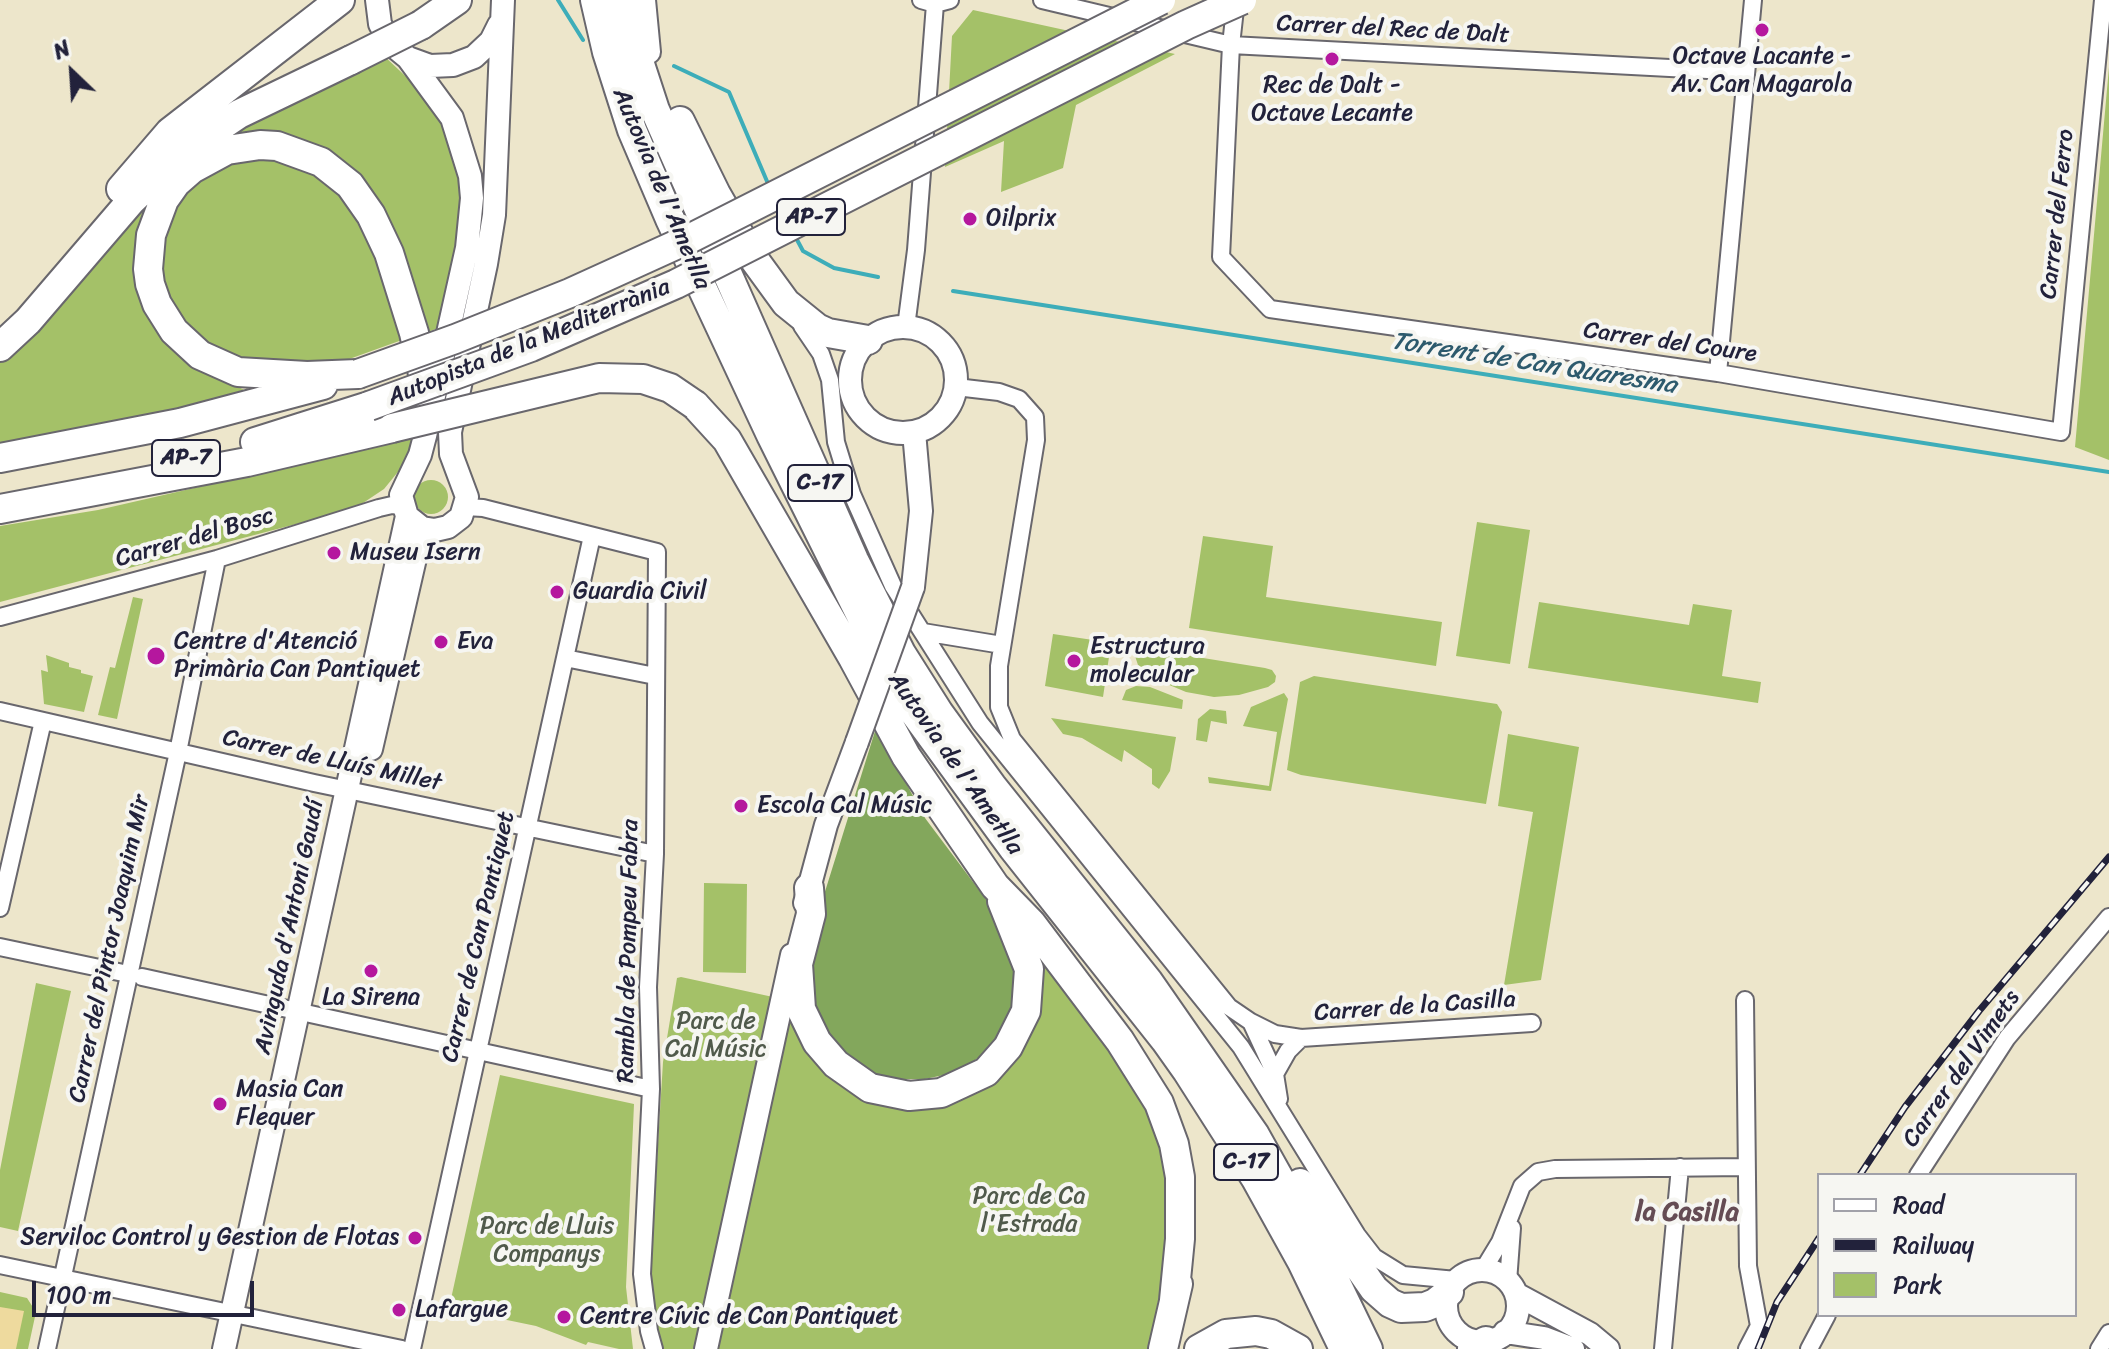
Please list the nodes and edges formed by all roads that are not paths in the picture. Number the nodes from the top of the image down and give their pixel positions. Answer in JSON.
{"nodes":[{"id":1,"x":340,"y":0,"type":"edge"},
{"id":2,"x":377,"y":0,"type":"edge"},
{"id":3,"x":457,"y":0,"type":"edge"},
{"id":4,"x":595,"y":0,"type":"edge"},
{"id":5,"x":619,"y":0,"type":"edge"},
{"id":6,"x":632,"y":0,"type":"edge"},
{"id":7,"x":644,"y":0,"type":"edge"},
{"id":8,"x":1042,"y":0,"type":"edge"},
{"id":9,"x":1161,"y":0,"type":"edge"},
{"id":10,"x":1239,"y":0,"type":"edge"},
{"id":11,"x":1753,"y":0,"type":"edge"},
{"id":12,"x":2103,"y":0,"type":"edge"},
{"id":13,"x":935,"y":1,"type":"edge"},
{"id":14,"x":502,"y":10,"type":"edge"},
{"id":15,"x":1231,"y":45,"type":"junction"},
{"id":16,"x":649,"y":52,"type":"junction"},
{"id":17,"x":408,"y":58,"type":"junction"},
{"id":18,"x":1746,"y":72,"type":"junction"},
{"id":19,"x":55,"y":291,"type":"junction"},
{"id":20,"x":786,"y":303,"type":"junction"},
{"id":21,"x":906,"y":327,"type":"junction"},
{"id":22,"x":868,"y":340,"type":"junction"},
{"id":23,"x":0,"y":347,"type":"edge"},
{"id":24,"x":1718,"y":373,"type":"junction"},
{"id":25,"x":358,"y":374,"type":"junction"},
{"id":26,"x":956,"y":387,"type":"junction"},
{"id":27,"x":430,"y":406,"type":"junction"},
{"id":28,"x":914,"y":432,"type":"junction"},
{"id":29,"x":2061,"y":432,"type":"joint"},
{"id":30,"x":0,"y":458,"type":"edge"},
{"id":31,"x":456,"y":472,"type":"junction"},
{"id":32,"x":412,"y":473,"type":"junction"},
{"id":33,"x":0,"y":495,"type":"edge"},
{"id":34,"x":465,"y":507,"type":"junction"},
{"id":35,"x":0,"y":509,"type":"edge"},
{"id":36,"x":411,"y":517,"type":"junction"},
{"id":37,"x":592,"y":536,"type":"junction"},
{"id":38,"x":217,"y":559,"type":"junction"},
{"id":39,"x":0,"y":617,"type":"edge"},
{"id":40,"x":923,"y":632,"type":"junction"},
{"id":41,"x":1002,"y":645,"type":"junction"},
{"id":42,"x":565,"y":658,"type":"junction"},
{"id":43,"x":650,"y":675,"type":"dead end"},
{"id":44,"x":0,"y":711,"type":"edge"},
{"id":45,"x":43,"y":721,"type":"junction"},
{"id":46,"x":178,"y":752,"type":"junction"},
{"id":47,"x":354,"y":791,"type":"junction"},
{"id":48,"x":528,"y":828,"type":"junction"},
{"id":49,"x":655,"y":854,"type":"junction"},
{"id":50,"x":995,"y":886,"type":"junction"},
{"id":51,"x":809,"y":888,"type":"junction"},
{"id":52,"x":0,"y":908,"type":"edge"},
{"id":53,"x":2109,"y":917,"type":"edge"},
{"id":54,"x":0,"y":947,"type":"edge"},
{"id":55,"x":135,"y":976,"type":"junction"},
{"id":56,"x":1125,"y":990,"type":"junction"},
{"id":57,"x":1745,"y":1000,"type":"dead end"},
{"id":58,"x":304,"y":1013,"type":"junction"},
{"id":59,"x":1251,"y":1022,"type":"junction"},
{"id":60,"x":1532,"y":1023,"type":"dead end"},
{"id":61,"x":1301,"y":1038,"type":"junction"},
{"id":62,"x":478,"y":1051,"type":"junction"},
{"id":63,"x":1275,"y":1074,"type":"junction"},
{"id":64,"x":651,"y":1089,"type":"junction"},
{"id":65,"x":1281,"y":1108,"type":"junction"},
{"id":66,"x":1255,"y":1135,"type":"junction"},
{"id":67,"x":1680,"y":1167,"type":"junction"},
{"id":68,"x":1746,"y":1167,"type":"junction"},
{"id":69,"x":1919,"y":1173,"type":"edge"},
{"id":70,"x":1514,"y":1206,"type":"junction"},
{"id":71,"x":0,"y":1265,"type":"edge"},
{"id":72,"x":1483,"y":1270,"type":"junction"},
{"id":73,"x":62,"y":1279,"type":"junction"},
{"id":74,"x":1453,"y":1286,"type":"junction"},
{"id":75,"x":1512,"y":1288,"type":"junction"},
{"id":76,"x":1174,"y":1300,"type":"junction"},
{"id":77,"x":238,"y":1315,"type":"junction"},
{"id":78,"x":1826,"y":1317,"type":"edge"},
{"id":79,"x":2109,"y":1333,"type":"edge"},
{"id":80,"x":1488,"y":1341,"type":"edge"},
{"id":81,"x":47,"y":1349,"type":"edge"},
{"id":82,"x":224,"y":1349,"type":"edge"},
{"id":83,"x":237,"y":1349,"type":"edge"},
{"id":84,"x":402,"y":1349,"type":"edge"},
{"id":85,"x":412,"y":1349,"type":"edge"},
{"id":86,"x":654,"y":1349,"type":"edge"},
{"id":87,"x":706,"y":1349,"type":"edge"},
{"id":88,"x":1163,"y":1349,"type":"edge"},
{"id":89,"x":1199,"y":1349,"type":"edge"},
{"id":90,"x":1298,"y":1349,"type":"edge"},
{"id":91,"x":1344,"y":1349,"type":"edge"},
{"id":92,"x":1368,"y":1349,"type":"edge"},
{"id":93,"x":1573,"y":1349,"type":"edge"},
{"id":94,"x":1608,"y":1349,"type":"edge"},
{"id":95,"x":1663,"y":1349,"type":"edge"},
{"id":96,"x":1747,"y":1349,"type":"edge"},
{"id":97,"x":1809,"y":1349,"type":"edge"},
{"id":98,"x":2099,"y":1349,"type":"edge"}],
"edges":[{"from":1,"to":19,"type":"highway"},
{"from":2,"to":17,"type":"street"},
{"from":3,"to":19,"type":"highway","bridge":true},
{"from":4,"to":56,"type":"highway","name":"Autovia de l'Ametlla","number":"C-17"},
{"from":5,"to":66,"type":"highway","name":"Autovia de l'Ametlla","number":"C-17"},
{"from":6,"to":16,"type":"highway"},
{"from":7,"to":16,"type":"street"},
{"from":8,"to":15,"type":"street","name":"Carrer del Rec de Dalt"},
{"from":9,"to":25,"type":"highway","name":"Autopista de la Mediterrània","number":"AP-7","bridge":true},
{"from":10,"to":15,"type":"street"},
{"from":10,"to":33,"type":"highway","name":"Autopista de la Mediterrània","number":"AP-7","bridge":true},
{"from":11,"to":18,"type":"street"},
{"from":12,"to":29,"type":"street","name":"Carrer del Ferro"},
{"from":13,"to":21,"type":"street"},
{"from":14,"to":17,"type":"street"},
{"from":14,"to":31,"type":"street"},
{"from":15,"to":18,"type":"street","name":"Carrer del Rec de Dalt"},
{"from":15,"to":24,"type":"street","name":"Carrer del Coure"},
{"from":16,"to":20,"type":"highway"},
{"from":17,"to":27,"type":"street"},
{"from":18,"to":24,"type":"street"},
{"from":19,"to":23,"type":"highway"},
{"from":20,"to":22,"type":"highway"},
{"from":20,"to":40,"type":"street"},
{"from":21,"to":22,"type":"street"},
{"from":21,"to":26,"type":"street"},
{"from":22,"to":28,"type":"street"},
{"from":24,"to":29,"type":"street","name":"Carrer del Coure"},
{"from":25,"to":27,"type":"highway"},
{"from":25,"to":30,"type":"highway","name":"Autopista de la Mediterrània","number":"AP-7"},
{"from":26,"to":28,"type":"street"},
{"from":26,"to":41,"type":"street"},
{"from":27,"to":32,"type":"street"},
{"from":28,"to":51,"type":"street","bridge":true},
{"from":31,"to":32,"type":"street"},
{"from":31,"to":34,"type":"street"},
{"from":32,"to":36,"type":"street"},
{"from":34,"to":36,"type":"street"},
{"from":34,"to":37,"type":"street"},
{"from":35,"to":50,"type":"highway","bridge":true},
{"from":36,"to":38,"type":"street","name":"Carrer del Bosc"},
{"from":36,"to":47,"type":"street","name":"Avinguda d'Antoni Gaudí"},
{"from":37,"to":42,"type":"street","name":"Carrer de Can Pantiquet"},
{"from":37,"to":49,"type":"street","name":"Rambla de Pompeu Fabra"},
{"from":38,"to":39,"type":"street","name":"Carrer del Bosc"},
{"from":38,"to":46,"type":"street","name":"Carrer del Pintor Joaquim Mir"},
{"from":40,"to":41,"type":"street"},
{"from":40,"to":65,"type":"street"},
{"from":41,"to":59,"type":"street"},
{"from":42,"to":43,"type":"street"},
{"from":42,"to":48,"type":"street","name":"Carrer de Can Pantiquet"},
{"from":44,"to":45,"type":"street","name":"Carrer de Lluís Millet"},
{"from":45,"to":46,"type":"street","name":"Carrer de Lluís Millet"},
{"from":45,"to":52,"type":"street"},
{"from":46,"to":47,"type":"street","name":"Carrer de Lluís Millet"},
{"from":46,"to":55,"type":"street","name":"Carrer del Pintor Joaquim Mir"},
{"from":47,"to":48,"type":"street","name":"Carrer de Lluís Millet"},
{"from":47,"to":58,"type":"street","name":"Avinguda d'Antoni Gaudí"},
{"from":48,"to":49,"type":"street","name":"Carrer de Lluís Millet"},
{"from":48,"to":62,"type":"street","name":"Carrer de Can Pantiquet"},
{"from":49,"to":64,"type":"street","name":"Rambla de Pompeu Fabra"},
{"from":50,"to":51,"type":"highway"},
{"from":50,"to":76,"type":"highway"},
{"from":51,"to":87,"type":"street"},
{"from":53,"to":69,"type":"street","name":"Carrer del Vimets"},
{"from":54,"to":55,"type":"street"},
{"from":55,"to":58,"type":"street"},
{"from":55,"to":73,"type":"street","name":"Carrer del Pintor Joaquim Mir"},
{"from":56,"to":76,"type":"highway"},
{"from":56,"to":91,"type":"highway","name":"Autovia de l'Ametlla","number":"C-17"},
{"from":57,"to":68,"type":"street"},
{"from":58,"to":62,"type":"street"},
{"from":58,"to":77,"type":"street","name":"Avinguda d'Antoni Gaudí"},
{"from":59,"to":61,"type":"street","name":"Carrer de la Casilla"},
{"from":59,"to":63,"type":"street"},
{"from":60,"to":61,"type":"street","name":"Carrer de la Casilla"},
{"from":61,"to":63,"type":"street","name":"Carrer de la Casilla"},
{"from":62,"to":64,"type":"street"},
{"from":62,"to":85,"type":"street","name":"Carrer de Can Pantiquet"},
{"from":63,"to":65,"type":"street"},
{"from":64,"to":86,"type":"street","name":"Rambla de Pompeu Fabra"},
{"from":65,"to":74,"type":"street"},
{"from":66,"to":74,"type":"highway"},
{"from":66,"to":92,"type":"highway","name":"Autovia de l'Ametlla","number":"C-17"},
{"from":67,"to":68,"type":"street"},
{"from":67,"to":70,"type":"street"},
{"from":67,"to":95,"type":"street"},
{"from":68,"to":96,"type":"street"},
{"from":70,"to":72,"type":"street"},
{"from":70,"to":75,"type":"street"},
{"from":71,"to":73,"type":"street"},
{"from":72,"to":74,"type":"street"},
{"from":72,"to":75,"type":"street"},
{"from":73,"to":77,"type":"street"},
{"from":73,"to":81,"type":"street","name":"Carrer del Pintor Joaquim Mir"},
{"from":74,"to":80,"type":"street"},
{"from":75,"to":80,"type":"street"},
{"from":75,"to":94,"type":"street"},
{"from":76,"to":88,"type":"highway"},
{"from":77,"to":82,"type":"street","name":"Avinguda d'Antoni Gaudí"},
{"from":77,"to":83,"type":"street","name":"Avinguda d'Antoni Gaudí"},
{"from":77,"to":84,"type":"street"},
{"from":78,"to":97,"type":"street"},
{"from":79,"to":98,"type":"street"},
{"from":80,"to":93,"type":"street"},
{"from":89,"to":90,"type":"highway"}]}
